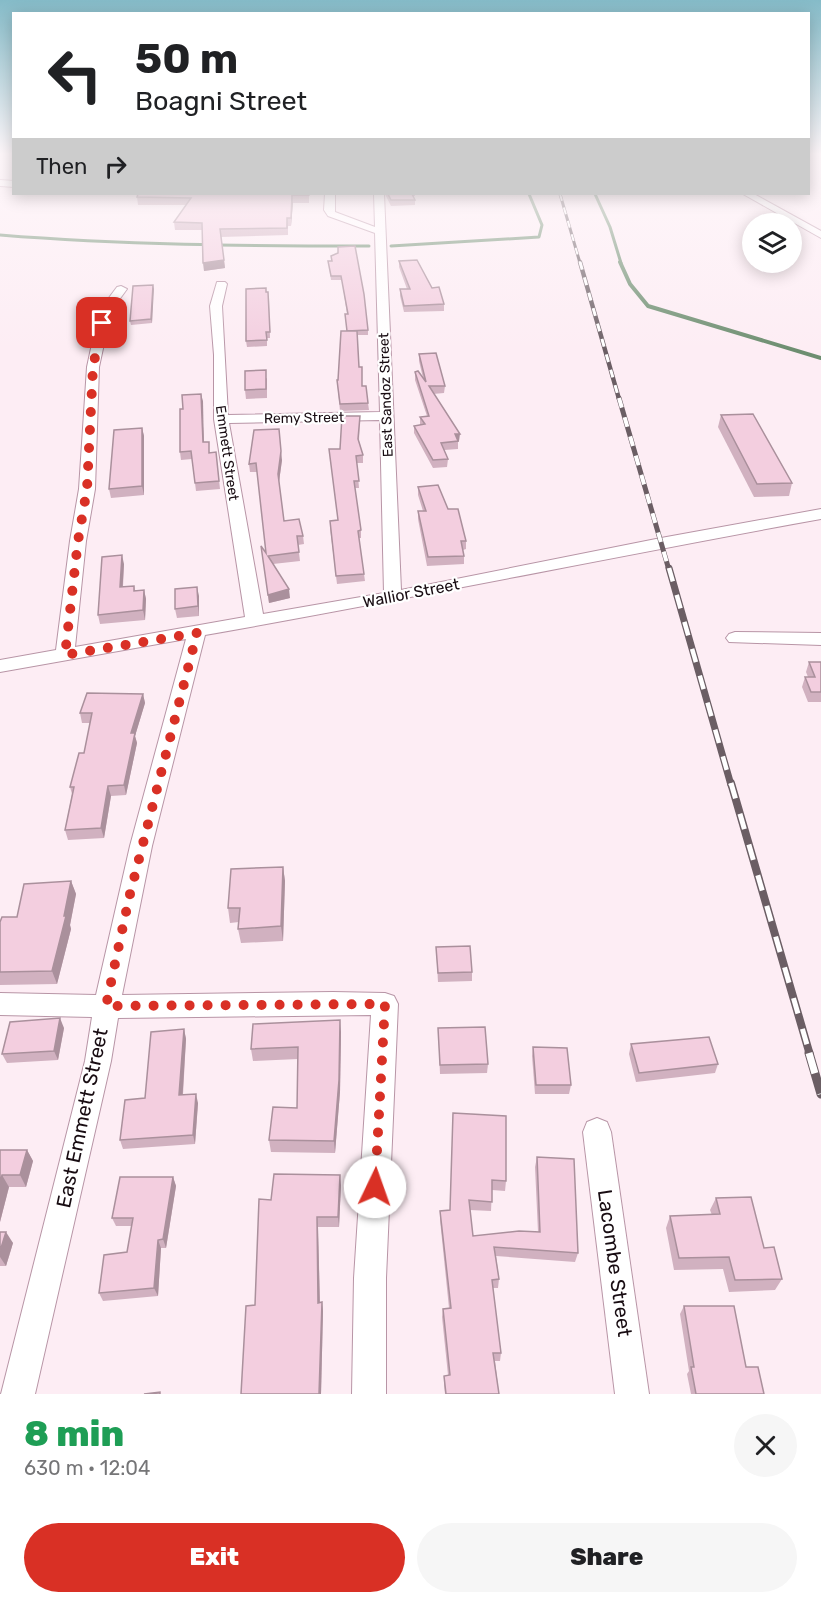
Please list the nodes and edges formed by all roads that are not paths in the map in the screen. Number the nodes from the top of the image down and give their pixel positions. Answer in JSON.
{"nodes":[{"id":1,"x":348,"y":220,"type":"edge"},
{"id":2,"x":381,"y":220,"type":"edge"},
{"id":3,"x":794,"y":220,"type":"edge"},
{"id":4,"x":378,"y":231,"type":"junction"},
{"id":5,"x":821,"y":235,"type":"edge"},
{"id":6,"x":221,"y":284,"type":"dead end"},
{"id":7,"x":121,"y":289,"type":"dead end"},
{"id":8,"x":388,"y":416,"type":"junction"},
{"id":9,"x":220,"y":419,"type":"junction"},
{"id":10,"x":821,"y":514,"type":"edge"},
{"id":11,"x":393,"y":597,"type":"junction"},
{"id":12,"x":255,"y":622,"type":"junction"},
{"id":13,"x":197,"y":633,"type":"junction"},
{"id":14,"x":735,"y":638,"type":"dead end"},
{"id":15,"x":821,"y":639,"type":"edge"},
{"id":16,"x":65,"y":655,"type":"junction"},
{"id":17,"x":0,"y":666,"type":"edge"},
{"id":18,"x":0,"y":1004,"type":"edge"},
{"id":19,"x":106,"y":1006,"type":"junction"},
{"id":20,"x":597,"y":1132,"type":"dead end"},
{"id":21,"x":18,"y":1394,"type":"edge"},
{"id":22,"x":369,"y":1394,"type":"edge"},
{"id":23,"x":632,"y":1394,"type":"edge"}],
"edges":[{"from":1,"to":4,"type":"street"},
{"from":2,"to":4,"type":"street","name":"East Sandoz Street"},
{"from":3,"to":5,"type":"street"},
{"from":4,"to":8,"type":"street","name":"East Sandoz Street"},
{"from":6,"to":9,"type":"street","name":"Emmett Street"},
{"from":7,"to":16,"type":"street"},
{"from":8,"to":9,"type":"street","name":"Remy Street"},
{"from":8,"to":11,"type":"street","name":"East Sandoz Street"},
{"from":9,"to":12,"type":"street","name":"Emmett Street"},
{"from":10,"to":11,"type":"street","name":"Wallior Street"},
{"from":11,"to":12,"type":"street","name":"Wallior Street"},
{"from":12,"to":13,"type":"street","name":"Wallior Street"},
{"from":13,"to":16,"type":"street","name":"Wallior Street"},
{"from":13,"to":19,"type":"street","name":"East Emmett Street"},
{"from":14,"to":15,"type":"street"},
{"from":16,"to":17,"type":"street","name":"Wallior Street"},
{"from":18,"to":19,"type":"street"},
{"from":19,"to":21,"type":"street","name":"East Emmett Street"},
{"from":19,"to":22,"type":"street"},
{"from":20,"to":23,"type":"street","name":"Lacombe Street"}]}
